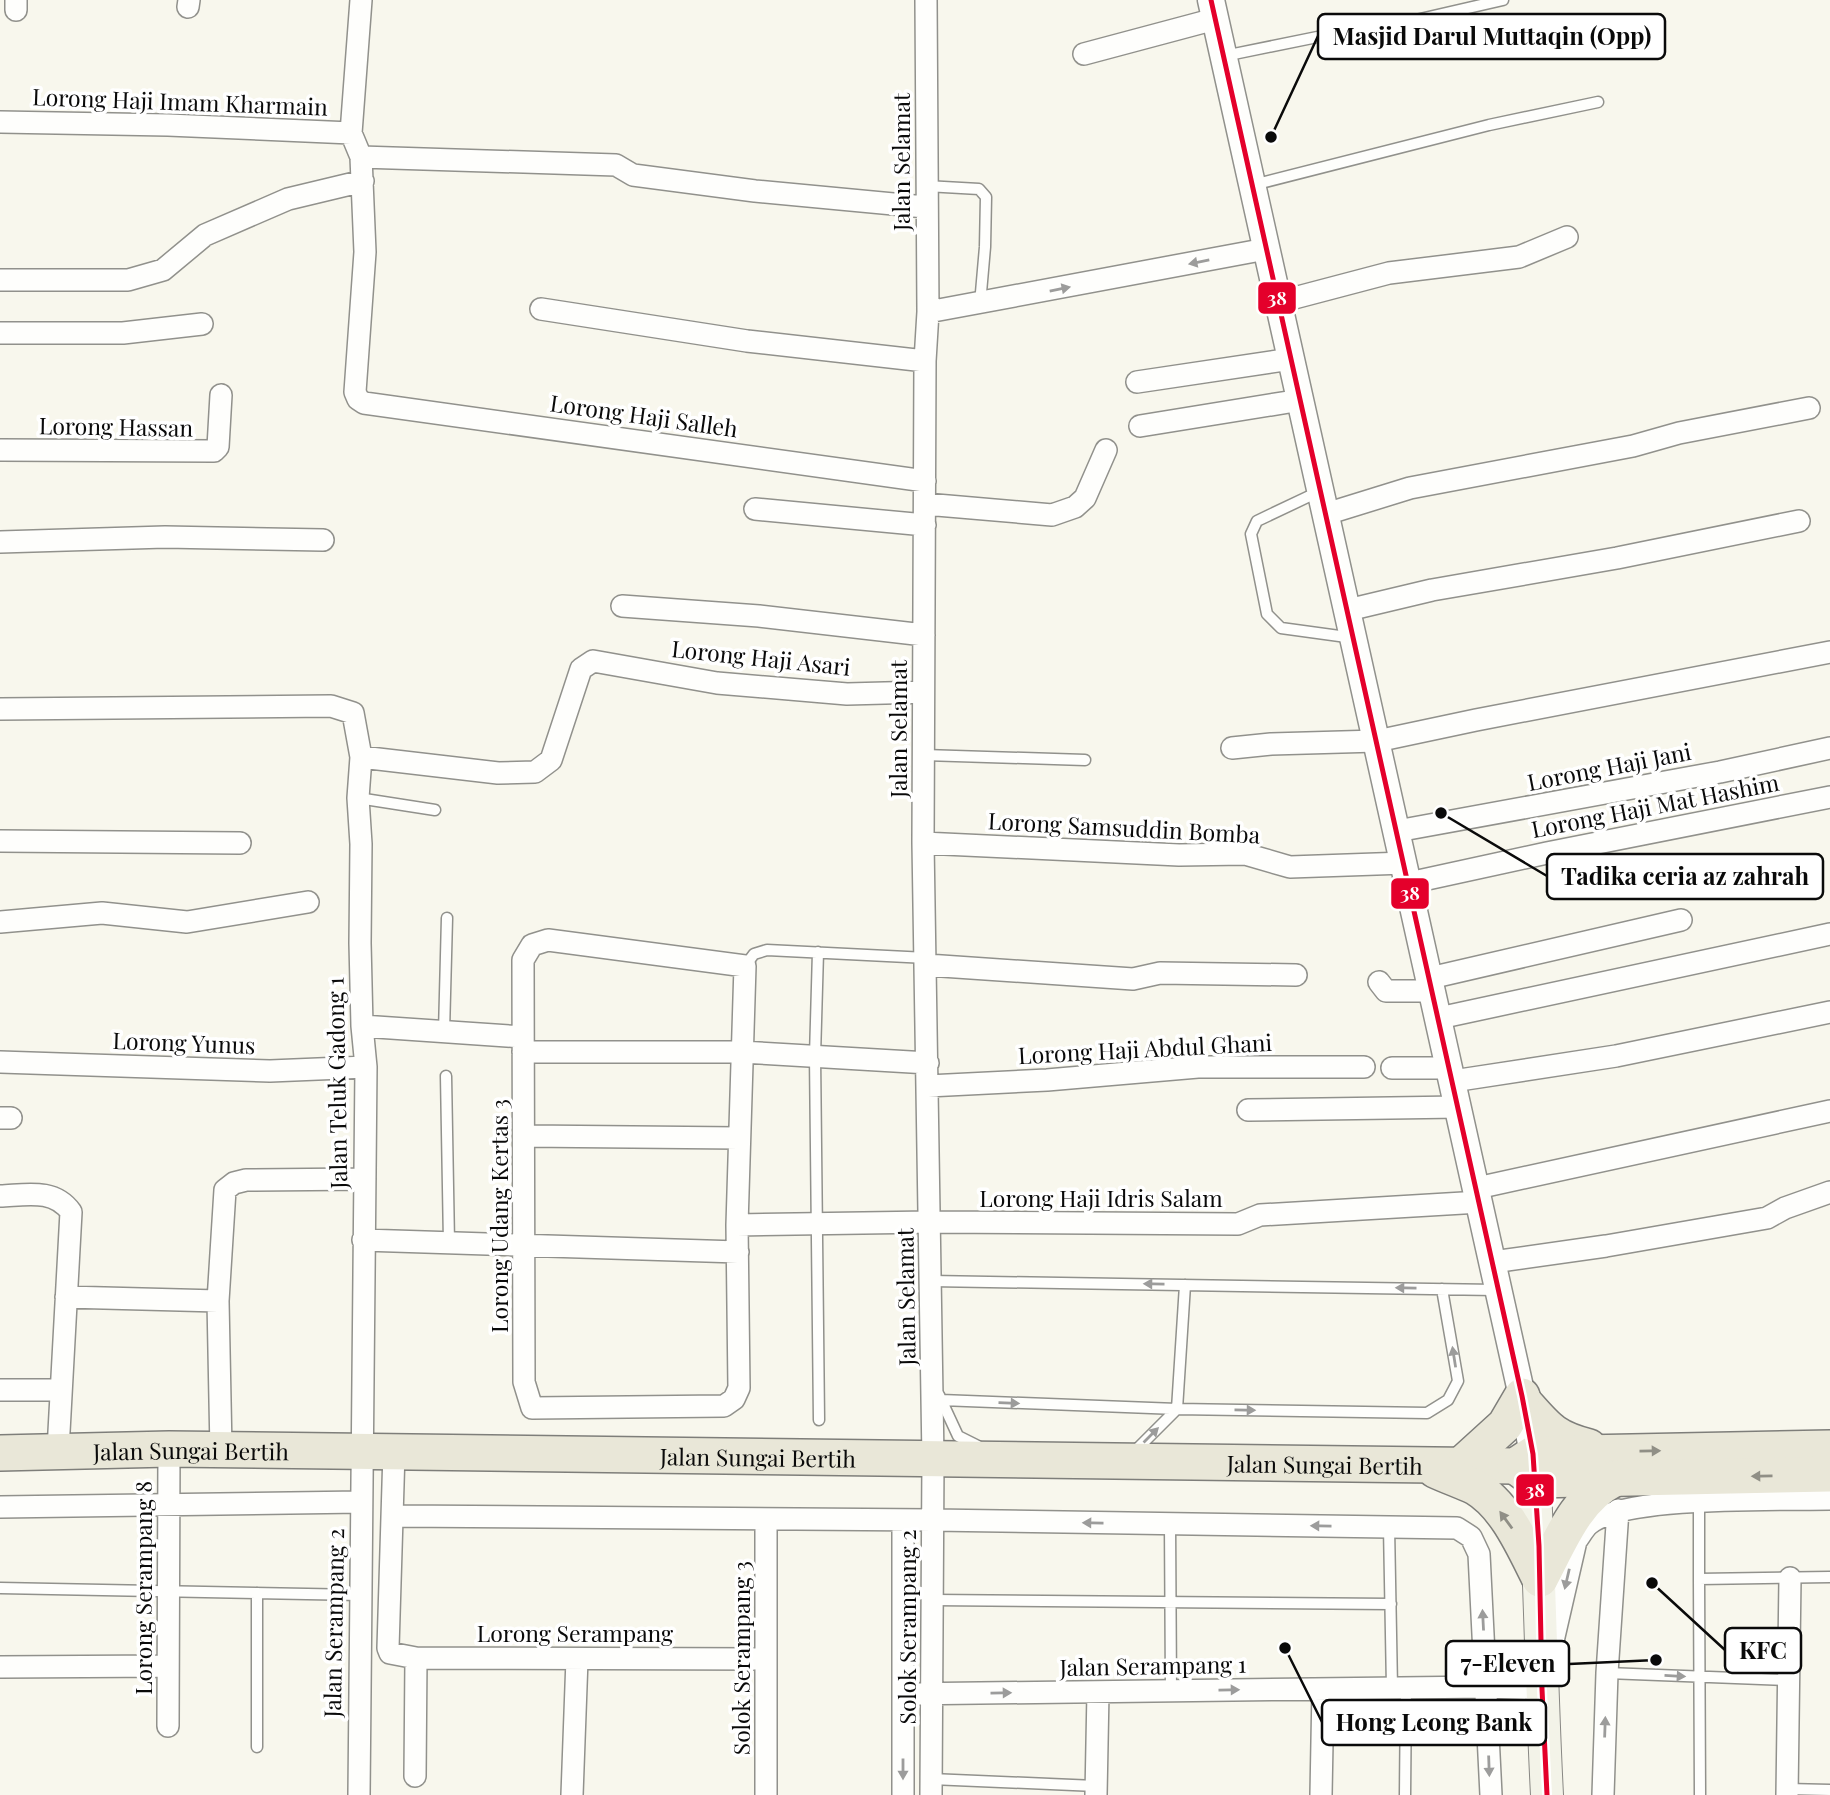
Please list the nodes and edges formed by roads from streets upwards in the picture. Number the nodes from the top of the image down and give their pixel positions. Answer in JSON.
{"nodes":[{"id":1,"x":361,"y":0,"type":"edge"},
{"id":2,"x":926,"y":0,"type":"edge"},
{"id":3,"x":1213,"y":10,"type":"edge"},
{"id":4,"x":1084,"y":54,"type":"dead end"},
{"id":5,"x":0,"y":122,"type":"edge"},
{"id":6,"x":351,"y":133,"type":"junction"},
{"id":7,"x":361,"y":158,"type":"junction"},
{"id":8,"x":363,"y":181,"type":"junction"},
{"id":9,"x":925,"y":197,"type":"junction"},
{"id":10,"x":1567,"y":237,"type":"dead end"},
{"id":11,"x":1266,"y":249,"type":"junction"},
{"id":12,"x":0,"y":280,"type":"edge"},
{"id":13,"x":1279,"y":302,"type":"junction"},
{"id":14,"x":541,"y":309,"type":"dead end"},
{"id":15,"x":928,"y":312,"type":"junction"},
{"id":16,"x":202,"y":324,"type":"dead end"},
{"id":17,"x":0,"y":333,"type":"edge"},
{"id":18,"x":1291,"y":359,"type":"junction"},
{"id":19,"x":925,"y":361,"type":"junction"},
{"id":20,"x":1136,"y":382,"type":"dead end"},
{"id":21,"x":221,"y":395,"type":"dead end"},
{"id":22,"x":1301,"y":400,"type":"junction"},
{"id":23,"x":1809,"y":408,"type":"dead end"},
{"id":24,"x":1140,"y":426,"type":"dead end"},
{"id":25,"x":0,"y":450,"type":"edge"},
{"id":26,"x":1106,"y":450,"type":"dead end"},
{"id":27,"x":925,"y":481,"type":"junction"},
{"id":28,"x":1324,"y":502,"type":"junction"},
{"id":29,"x":925,"y":503,"type":"junction"},
{"id":30,"x":755,"y":509,"type":"dead end"},
{"id":31,"x":1799,"y":521,"type":"dead end"},
{"id":32,"x":925,"y":525,"type":"junction"},
{"id":33,"x":323,"y":540,"type":"dead end"},
{"id":34,"x":0,"y":542,"type":"edge"},
{"id":35,"x":622,"y":606,"type":"dead end"},
{"id":36,"x":1348,"y":610,"type":"junction"},
{"id":37,"x":924,"y":635,"type":"junction"},
{"id":38,"x":1830,"y":652,"type":"edge"},
{"id":39,"x":923,"y":692,"type":"junction"},
{"id":40,"x":0,"y":709,"type":"edge"},
{"id":41,"x":1377,"y":741,"type":"junction"},
{"id":42,"x":1232,"y":748,"type":"dead end"},
{"id":43,"x":1830,"y":748,"type":"edge"},
{"id":44,"x":361,"y":757,"type":"junction"},
{"id":45,"x":1830,"y":797,"type":"edge"},
{"id":46,"x":1397,"y":831,"type":"junction"},
{"id":47,"x":0,"y":841,"type":"edge"},
{"id":48,"x":240,"y":843,"type":"dead end"},
{"id":49,"x":923,"y":843,"type":"junction"},
{"id":50,"x":1407,"y":873,"type":"junction"},
{"id":51,"x":308,"y":902,"type":"dead end"},
{"id":52,"x":1681,"y":920,"type":"dead end"},
{"id":53,"x":0,"y":922,"type":"edge"},
{"id":54,"x":1830,"y":934,"type":"edge"},
{"id":55,"x":927,"y":962,"type":"junction"},
{"id":56,"x":1296,"y":975,"type":"dead end"},
{"id":57,"x":1380,"y":982,"type":"dead end"},
{"id":58,"x":1432,"y":984,"type":"junction"},
{"id":59,"x":1830,"y":1012,"type":"edge"},
{"id":60,"x":1439,"y":1018,"type":"junction"},
{"id":61,"x":362,"y":1026,"type":"junction"},
{"id":62,"x":523,"y":1045,"type":"junction"},
{"id":63,"x":741,"y":1052,"type":"junction"},
{"id":64,"x":0,"y":1062,"type":"edge"},
{"id":65,"x":928,"y":1063,"type":"junction"},
{"id":66,"x":366,"y":1067,"type":"junction"},
{"id":67,"x":1364,"y":1067,"type":"dead end"},
{"id":68,"x":1392,"y":1068,"type":"dead end"},
{"id":69,"x":1452,"y":1075,"type":"junction"},
{"id":70,"x":928,"y":1086,"type":"junction"},
{"id":71,"x":1459,"y":1107,"type":"junction"},
{"id":72,"x":1248,"y":1111,"type":"dead end"},
{"id":73,"x":1830,"y":1111,"type":"edge"},
{"id":74,"x":525,"y":1136,"type":"junction"},
{"id":75,"x":739,"y":1138,"type":"junction"},
{"id":76,"x":365,"y":1179,"type":"junction"},
{"id":77,"x":1830,"y":1192,"type":"edge"},
{"id":78,"x":1478,"y":1195,"type":"junction"},
{"id":79,"x":0,"y":1196,"type":"edge"},
{"id":80,"x":930,"y":1222,"type":"junction"},
{"id":81,"x":737,"y":1225,"type":"junction"},
{"id":82,"x":363,"y":1240,"type":"junction"},
{"id":83,"x":525,"y":1246,"type":"junction"},
{"id":84,"x":737,"y":1252,"type":"junction"},
{"id":85,"x":1493,"y":1262,"type":"junction"},
{"id":86,"x":66,"y":1297,"type":"junction"},
{"id":87,"x":218,"y":1301,"type":"junction"},
{"id":88,"x":0,"y":1390,"type":"edge"},
{"id":89,"x":61,"y":1390,"type":"junction"},
{"id":90,"x":1522,"y":1398,"type":"junction"},
{"id":91,"x":1830,"y":1448,"type":"edge"},
{"id":92,"x":169,"y":1449,"type":"junction"},
{"id":93,"x":58,"y":1450,"type":"junction"},
{"id":94,"x":220,"y":1450,"type":"junction"},
{"id":95,"x":378,"y":1452,"type":"junction"},
{"id":96,"x":0,"y":1453,"type":"edge"},
{"id":97,"x":933,"y":1459,"type":"junction"},
{"id":98,"x":1422,"y":1465,"type":"junction"},
{"id":99,"x":1461,"y":1465,"type":"junction"},
{"id":100,"x":1527,"y":1467,"type":"junction"},
{"id":101,"x":1830,"y":1475,"type":"edge"},
{"id":102,"x":1615,"y":1480,"type":"junction"},
{"id":103,"x":1830,"y":1499,"type":"edge"},
{"id":104,"x":361,"y":1502,"type":"junction"},
{"id":105,"x":169,"y":1504,"type":"junction"},
{"id":106,"x":0,"y":1507,"type":"edge"},
{"id":107,"x":393,"y":1516,"type":"junction"},
{"id":108,"x":903,"y":1520,"type":"junction"},
{"id":109,"x":933,"y":1520,"type":"junction"},
{"id":110,"x":766,"y":1521,"type":"junction"},
{"id":111,"x":1790,"y":1578,"type":"road end"},
{"id":112,"x":1540,"y":1579,"type":"junction"},
{"id":113,"x":416,"y":1658,"type":"junction"},
{"id":114,"x":577,"y":1659,"type":"junction"},
{"id":115,"x":766,"y":1660,"type":"junction"},
{"id":116,"x":169,"y":1666,"type":"junction"},
{"id":117,"x":0,"y":1667,"type":"edge"},
{"id":118,"x":1486,"y":1687,"type":"junction"},
{"id":119,"x":1323,"y":1689,"type":"junction"},
{"id":120,"x":1542,"y":1689,"type":"junction"},
{"id":121,"x":1098,"y":1692,"type":"junction"},
{"id":122,"x":903,"y":1694,"type":"junction"},
{"id":123,"x":933,"y":1694,"type":"junction"},
{"id":124,"x":168,"y":1726,"type":"dead end"},
{"id":125,"x":415,"y":1776,"type":"dead end"},
{"id":126,"x":931,"y":1787,"type":"edge"},
{"id":127,"x":1096,"y":1790,"type":"edge"},
{"id":128,"x":1787,"y":1792,"type":"edge"},
{"id":129,"x":359,"y":1795,"type":"edge"},
{"id":130,"x":572,"y":1795,"type":"edge"},
{"id":131,"x":766,"y":1795,"type":"edge"},
{"id":132,"x":903,"y":1795,"type":"edge"},
{"id":133,"x":1321,"y":1795,"type":"edge"},
{"id":134,"x":1491,"y":1795,"type":"edge"},
{"id":135,"x":1547,"y":1795,"type":"edge"},
{"id":136,"x":1603,"y":1795,"type":"edge"}],
"edges":[{"from":1,"to":6,"type":"street"},
{"from":2,"to":9,"type":"street","name":"Jalan Selamat"},
{"from":3,"to":4,"type":"street"},
{"from":3,"to":11,"type":"street"},
{"from":5,"to":6,"type":"street","name":"Lorong Haji Imam Kharmain"},
{"from":6,"to":7,"type":"street","name":"Lorong Haji Imam Kharmain"},
{"from":7,"to":8,"type":"street","name":"Lorong Haji Imam Kharmain"},
{"from":7,"to":9,"type":"street"},
{"from":8,"to":12,"type":"street"},
{"from":8,"to":27,"type":"street","name":"Lorong Haji Salleh"},
{"from":9,"to":15,"type":"street","name":"Jalan Selamat"},
{"from":10,"to":13,"type":"street"},
{"from":11,"to":13,"type":"street"},
{"from":11,"to":15,"type":"street"},
{"from":13,"to":18,"type":"street"},
{"from":14,"to":19,"type":"street"},
{"from":15,"to":19,"type":"street","name":"Jalan Selamat"},
{"from":16,"to":17,"type":"street"},
{"from":18,"to":20,"type":"street"},
{"from":18,"to":22,"type":"street"},
{"from":19,"to":27,"type":"street","name":"Jalan Selamat"},
{"from":21,"to":25,"type":"street","name":"Lorong Hassan"},
{"from":22,"to":24,"type":"street"},
{"from":22,"to":28,"type":"street"},
{"from":23,"to":28,"type":"street"},
{"from":26,"to":29,"type":"street"},
{"from":27,"to":29,"type":"street","name":"Jalan Selamat"},
{"from":28,"to":36,"type":"street"},
{"from":29,"to":32,"type":"street","name":"Jalan Selamat"},
{"from":30,"to":32,"type":"street"},
{"from":31,"to":36,"type":"street"},
{"from":32,"to":37,"type":"street","name":"Jalan Selamat"},
{"from":33,"to":34,"type":"street"},
{"from":35,"to":37,"type":"street"},
{"from":36,"to":41,"type":"street"},
{"from":37,"to":39,"type":"street","name":"Jalan Selamat"},
{"from":38,"to":41,"type":"street"},
{"from":39,"to":44,"type":"street","name":"Lorong Haji Asari"},
{"from":39,"to":49,"type":"street","name":"Jalan Selamat"},
{"from":40,"to":44,"type":"street","name":"Jalan Teluk Gadong 1"},
{"from":41,"to":42,"type":"street"},
{"from":41,"to":46,"type":"street"},
{"from":43,"to":46,"type":"street","name":"Lorong Haji Jani"},
{"from":44,"to":61,"type":"street","name":"Jalan Teluk Gadong 1"},
{"from":45,"to":50,"type":"street","name":"Lorong Haji Mat Hashim"},
{"from":46,"to":50,"type":"street"},
{"from":47,"to":48,"type":"street"},
{"from":49,"to":50,"type":"street","name":"Lorong Samsuddin Bomba"},
{"from":49,"to":55,"type":"street","name":"Jalan Selamat"},
{"from":50,"to":58,"type":"street"},
{"from":51,"to":53,"type":"street"},
{"from":52,"to":58,"type":"street"},
{"from":54,"to":60,"type":"street"},
{"from":55,"to":56,"type":"street"},
{"from":55,"to":65,"type":"street","name":"Jalan Selamat"},
{"from":57,"to":58,"type":"street"},
{"from":58,"to":60,"type":"street"},
{"from":59,"to":69,"type":"street"},
{"from":60,"to":69,"type":"street"},
{"from":61,"to":62,"type":"street"},
{"from":61,"to":66,"type":"street","name":"Jalan Teluk Gadong 1"},
{"from":62,"to":63,"type":"street"},
{"from":62,"to":63,"type":"street","name":"Lorong Udang Kertas 3"},
{"from":62,"to":74,"type":"street","name":"Lorong Udang Kertas 3"},
{"from":63,"to":65,"type":"street"},
{"from":63,"to":75,"type":"street"},
{"from":64,"to":66,"type":"street","name":"Lorong Yunus"},
{"from":65,"to":70,"type":"street","name":"Jalan Selamat"},
{"from":66,"to":76,"type":"street","name":"Jalan Teluk Gadong 1"},
{"from":67,"to":70,"type":"street","name":"Lorong Haji Abdul Ghani"},
{"from":68,"to":69,"type":"street"},
{"from":69,"to":71,"type":"street"},
{"from":70,"to":80,"type":"street","name":"Jalan Selamat"},
{"from":71,"to":72,"type":"street"},
{"from":71,"to":78,"type":"street"},
{"from":73,"to":78,"type":"street","name":"Lorong Haji Idris Salam"},
{"from":74,"to":75,"type":"street"},
{"from":74,"to":83,"type":"street","name":"Lorong Udang Kertas 3"},
{"from":75,"to":81,"type":"street"},
{"from":76,"to":82,"type":"street","name":"Jalan Teluk Gadong 1"},
{"from":76,"to":87,"type":"street"},
{"from":77,"to":85,"type":"street"},
{"from":78,"to":80,"type":"street","name":"Lorong Haji Idris Salam"},
{"from":78,"to":85,"type":"street"},
{"from":79,"to":86,"type":"street"},
{"from":80,"to":81,"type":"street","name":"Lorong Haji Idris Salam"},
{"from":80,"to":97,"type":"street","name":"Jalan Selamat"},
{"from":81,"to":84,"type":"street"},
{"from":82,"to":83,"type":"street"},
{"from":82,"to":95,"type":"street","name":"Jalan Teluk Gadong 1"},
{"from":83,"to":84,"type":"street"},
{"from":83,"to":84,"type":"street","name":"Lorong Udang Kertas 3"},
{"from":85,"to":90,"type":"street"},
{"from":86,"to":87,"type":"street"},
{"from":86,"to":89,"type":"street"},
{"from":87,"to":94,"type":"street"},
{"from":88,"to":89,"type":"street"},
{"from":89,"to":93,"type":"street"},
{"from":90,"to":99,"type":"main road"},
{"from":90,"to":100,"type":"street"},
{"from":90,"to":102,"type":"main road"},
{"from":102,"to":91,"type":"main road","name":"Jalan Sungai Bertih","one_way":true},
{"from":92,"to":93,"type":"main road","name":"Jalan Sungai Bertih"},
{"from":92,"to":94,"type":"main road","name":"Jalan Sungai Bertih"},
{"from":92,"to":105,"type":"street","name":"Lorong Serampang 8"},
{"from":93,"to":96,"type":"main road","name":"Jalan Sungai Bertih"},
{"from":94,"to":95,"type":"main road","name":"Jalan Sungai Bertih"},
{"from":95,"to":97,"type":"main road","name":"Jalan Sungai Bertih"},
{"from":95,"to":104,"type":"street","name":"Jalan Serampang 2"},
{"from":95,"to":107,"type":"street"},
{"from":97,"to":98,"type":"main road","name":"Jalan Sungai Bertih"},
{"from":97,"to":109,"type":"street","name":"Solok Serampang 2"},
{"from":98,"to":99,"type":"main road","name":"Jalan Sungai Bertih"},
{"from":112,"to":98,"type":"main road","one_way":true},
{"from":99,"to":100,"type":"main road","name":"Jalan Sungai Bertih"},
{"from":100,"to":102,"type":"main road","name":"Jalan Sungai Bertih"},
{"from":100,"to":112,"type":"main road"},
{"from":101,"to":102,"type":"main road","name":"Jalan Sungai Bertih","one_way":true},
{"from":102,"to":103,"type":"street"},
{"from":102,"to":112,"type":"main road"},
{"from":102,"to":120,"type":"street","one_way":true},
{"from":136,"to":102,"type":"street","one_way":true},
{"from":104,"to":105,"type":"street"},
{"from":104,"to":129,"type":"street","name":"Jalan Serampang 2"},
{"from":105,"to":106,"type":"street"},
{"from":105,"to":116,"type":"street","name":"Lorong Serampang 8"},
{"from":107,"to":110,"type":"street"},
{"from":107,"to":113,"type":"street","name":"Lorong Serampang"},
{"from":108,"to":109,"type":"street"},
{"from":108,"to":110,"type":"street"},
{"from":108,"to":122,"type":"street"},
{"from":118,"to":109,"type":"street","one_way":true},
{"from":109,"to":123,"type":"street","name":"Solok Serampang 2"},
{"from":110,"to":115,"type":"street","name":"Solok Serampang 3"},
{"from":111,"to":128,"type":"street"},
{"from":112,"to":120,"type":"main road"},
{"from":113,"to":114,"type":"street","name":"Lorong Serampang"},
{"from":113,"to":125,"type":"street"},
{"from":114,"to":115,"type":"street","name":"Lorong Serampang"},
{"from":114,"to":130,"type":"street"},
{"from":115,"to":131,"type":"street","name":"Solok Serampang 3"},
{"from":116,"to":117,"type":"street"},
{"from":116,"to":124,"type":"street","name":"Lorong Serampang 8"},
{"from":118,"to":119,"type":"street","name":"Jalan Serampang 1"},
{"from":118,"to":120,"type":"street","name":"Jalan Serampang 1"},
{"from":118,"to":134,"type":"street","one_way":true},
{"from":121,"to":119,"type":"street","name":"Jalan Serampang 1","one_way":true},
{"from":119,"to":133,"type":"street"},
{"from":120,"to":135,"type":"main road"},
{"from":123,"to":121,"type":"street","name":"Jalan Serampang 1","one_way":true},
{"from":121,"to":127,"type":"street"},
{"from":122,"to":123,"type":"street","name":"Jalan Serampang 1"},
{"from":122,"to":132,"type":"street","one_way":true},
{"from":123,"to":126,"type":"street","name":"Solok Serampang 2"}]}
